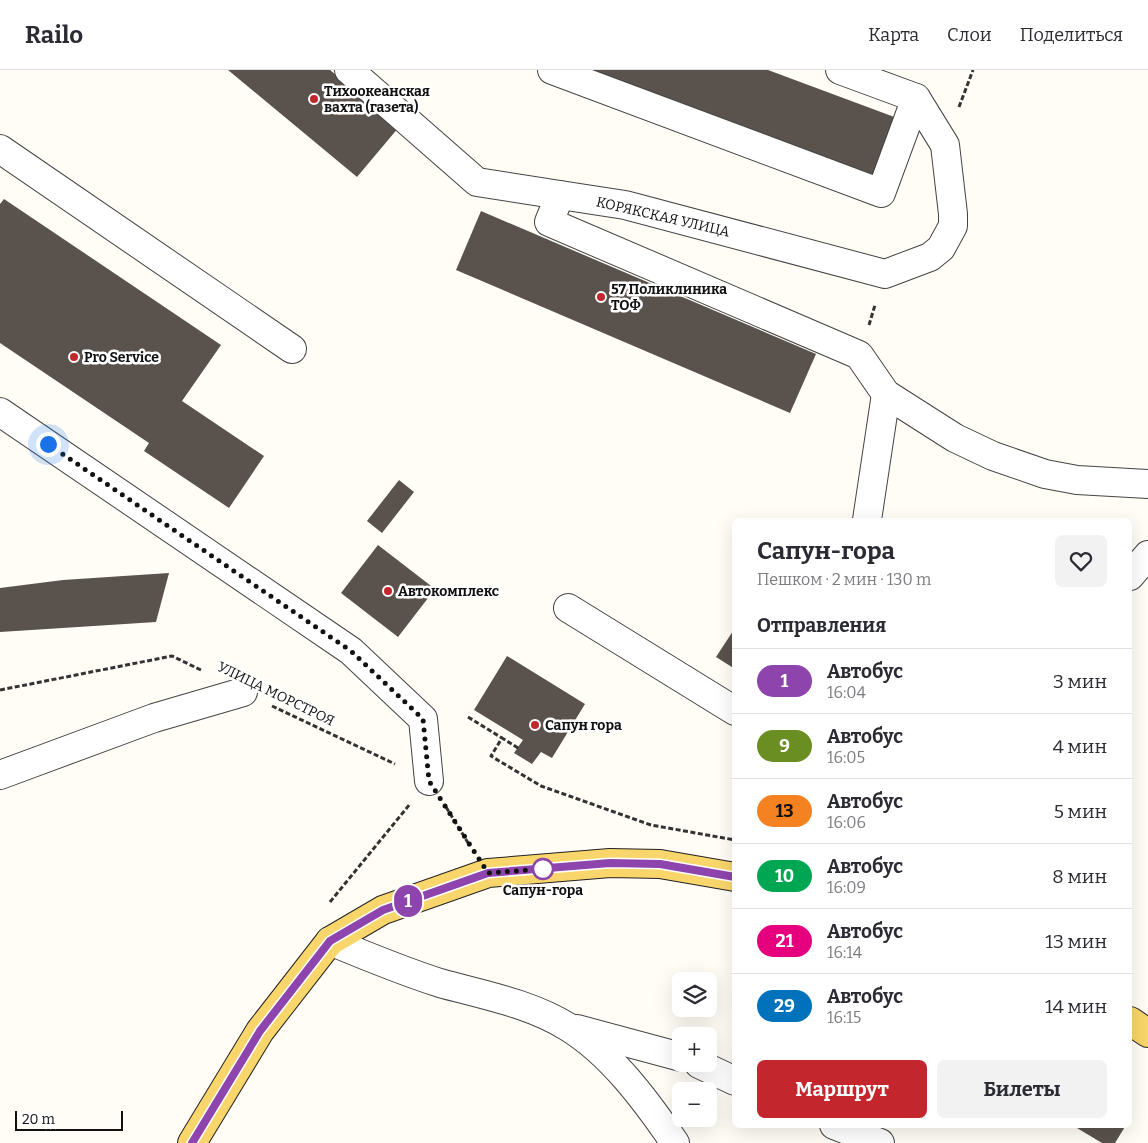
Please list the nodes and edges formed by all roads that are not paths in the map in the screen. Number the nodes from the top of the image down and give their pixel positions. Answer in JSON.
{"nodes":[{"id":1,"x":349,"y":70,"type":"edge"},
{"id":2,"x":552,"y":70,"type":"edge"},
{"id":3,"x":840,"y":70,"type":"edge"},
{"id":4,"x":916,"y":98,"type":"junction"},
{"id":5,"x":0,"y":149,"type":"edge"},
{"id":6,"x":560,"y":195,"type":"junction"},
{"id":7,"x":292,"y":349,"type":"dead end"},
{"id":8,"x":886,"y":394,"type":"junction"},
{"id":9,"x":0,"y":412,"type":"edge"},
{"id":10,"x":1148,"y":484,"type":"edge"},
{"id":11,"x":867,"y":518,"type":"edge"},
{"id":12,"x":1148,"y":555,"type":"edge"},
{"id":13,"x":1132,"y":574,"type":"edge"},
{"id":14,"x":568,"y":608,"type":"dead end"},
{"id":15,"x":243,"y":692,"type":"road end"},
{"id":16,"x":732,"y":709,"type":"edge"},
{"id":17,"x":0,"y":775,"type":"edge"},
{"id":18,"x":429,"y":781,"type":"road end"},
{"id":19,"x":732,"y":876,"type":"edge"},
{"id":20,"x":330,"y":941,"type":"junction"},
{"id":21,"x":1132,"y":1022,"type":"edge"},
{"id":22,"x":568,"y":1027,"type":"junction"},
{"id":23,"x":1148,"y":1033,"type":"edge"},
{"id":24,"x":672,"y":1055,"type":"edge"},
{"id":25,"x":716,"y":1072,"type":"edge"},
{"id":26,"x":732,"y":1080,"type":"edge"},
{"id":27,"x":842,"y":1128,"type":"edge"},
{"id":28,"x":192,"y":1143,"type":"edge"},
{"id":29,"x":675,"y":1143,"type":"edge"},
{"id":30,"x":880,"y":1143,"type":"edge"}],
"edges":[{"from":1,"to":6,"type":"street","name":"КОРЯКСКАЯ УЛИЦА"},
{"from":2,"to":4,"type":"street"},
{"from":3,"to":4,"type":"street"},
{"from":4,"to":6,"type":"street","name":"КОРЯКСКАЯ УЛИЦА"},
{"from":5,"to":7,"type":"street"},
{"from":6,"to":8,"type":"street"},
{"from":8,"to":10,"type":"street"},
{"from":8,"to":11,"type":"street"},
{"from":9,"to":18,"type":"street"},
{"from":12,"to":13,"type":"street"},
{"from":14,"to":16,"type":"street"},
{"from":15,"to":17,"type":"street"},
{"from":19,"to":20,"type":"main road"},
{"from":20,"to":22,"type":"street"},
{"from":20,"to":28,"type":"main road"},
{"from":21,"to":23,"type":"main road"},
{"from":22,"to":24,"type":"street"},
{"from":22,"to":29,"type":"street"},
{"from":25,"to":26,"type":"street"},
{"from":27,"to":30,"type":"street"}]}
